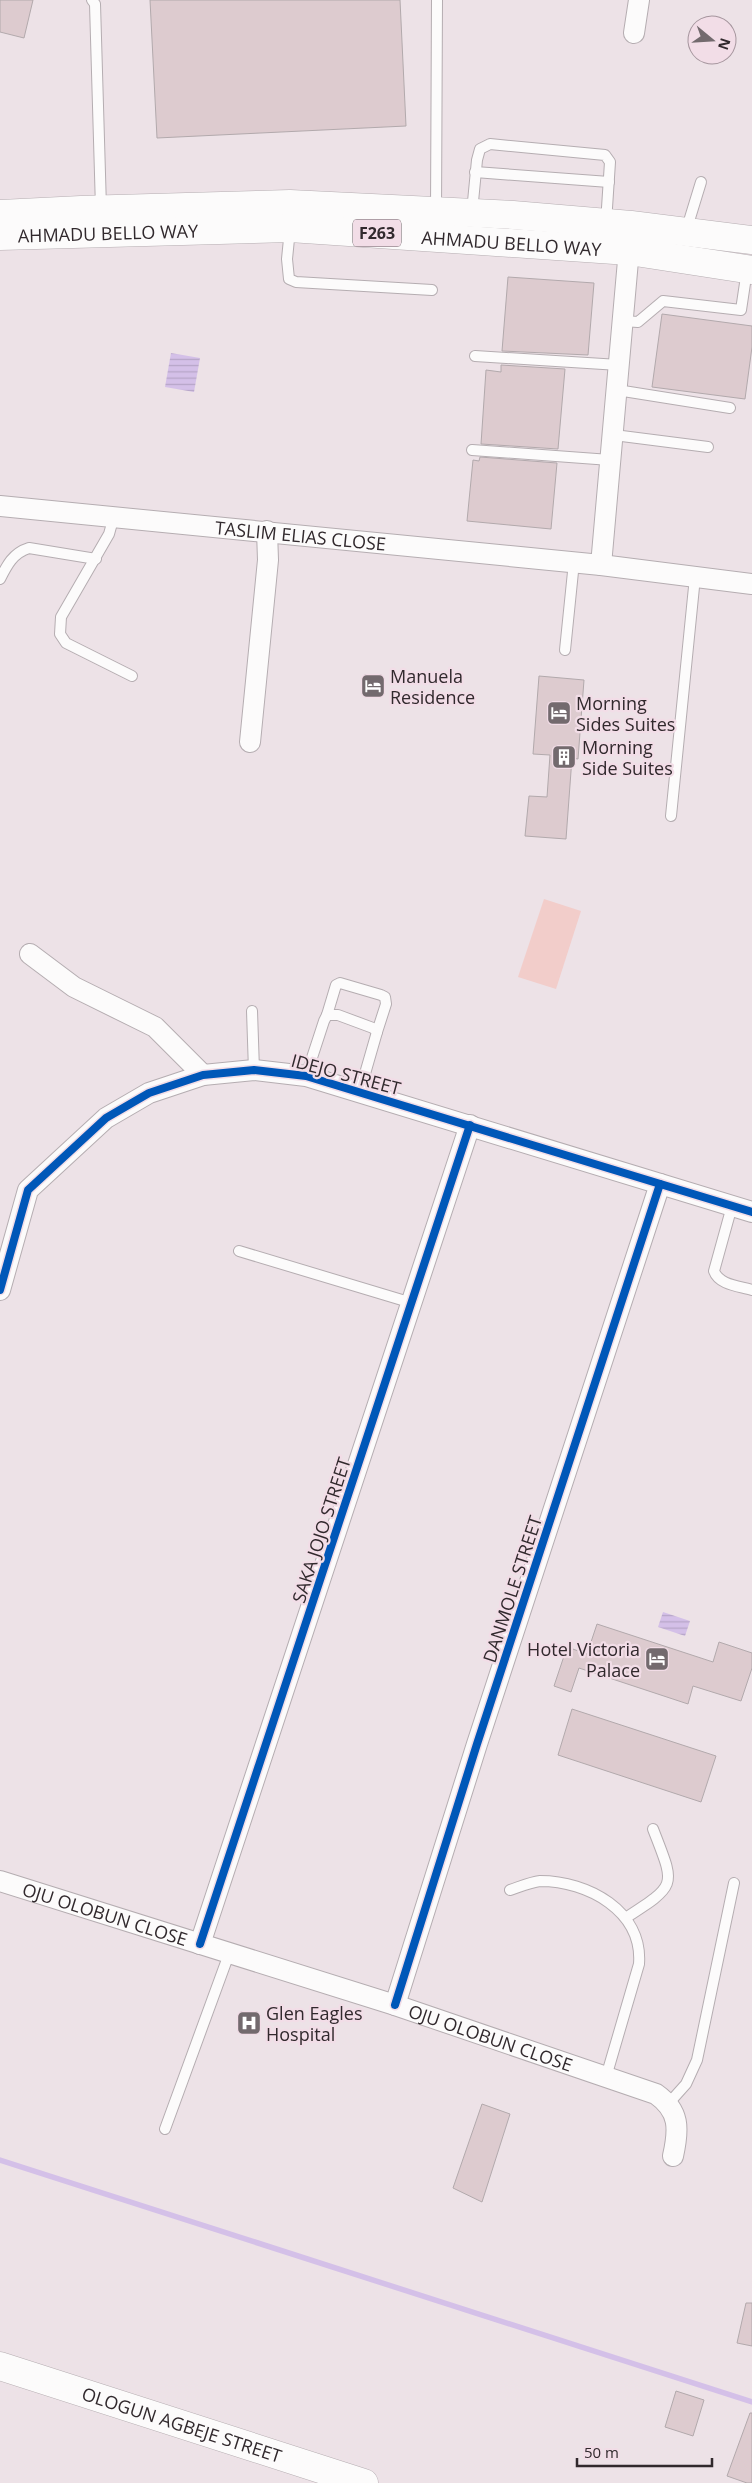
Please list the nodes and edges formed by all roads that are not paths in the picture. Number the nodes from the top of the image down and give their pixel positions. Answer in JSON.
{"nodes":[{"id":1,"x":92,"y":0,"type":"edge"},
{"id":2,"x":437,"y":0,"type":"edge"},
{"id":3,"x":639,"y":0,"type":"edge"},
{"id":4,"x":634,"y":33,"type":"dead end"},
{"id":5,"x":475,"y":172,"type":"junction"},
{"id":6,"x":608,"y":182,"type":"junction"},
{"id":7,"x":701,"y":182,"type":"dead end"},
{"id":8,"x":101,"y":209,"type":"junction"},
{"id":9,"x":436,"y":212,"type":"junction"},
{"id":10,"x":472,"y":213,"type":"junction"},
{"id":11,"x":0,"y":214,"type":"edge"},
{"id":12,"x":44,"y":223,"type":"junction"},
{"id":13,"x":290,"y":228,"type":"junction"},
{"id":14,"x":686,"y":232,"type":"junction"},
{"id":15,"x":622,"y":233,"type":"junction"},
{"id":16,"x":0,"y":236,"type":"edge"},
{"id":17,"x":752,"y":240,"type":"edge"},
{"id":18,"x":750,"y":270,"type":"edge"},
{"id":19,"x":432,"y":290,"type":"dead end"},
{"id":20,"x":623,"y":321,"type":"junction"},
{"id":21,"x":475,"y":356,"type":"dead end"},
{"id":22,"x":619,"y":365,"type":"junction"},
{"id":23,"x":616,"y":390,"type":"junction"},
{"id":24,"x":730,"y":408,"type":"dead end"},
{"id":25,"x":614,"y":435,"type":"junction"},
{"id":26,"x":708,"y":447,"type":"dead end"},
{"id":27,"x":472,"y":450,"type":"dead end"},
{"id":28,"x":610,"y":460,"type":"junction"},
{"id":29,"x":0,"y":506,"type":"edge"},
{"id":30,"x":114,"y":515,"type":"junction"},
{"id":31,"x":267,"y":531,"type":"junction"},
{"id":32,"x":96,"y":558,"type":"junction"},
{"id":33,"x":574,"y":562,"type":"junction"},
{"id":34,"x":601,"y":564,"type":"junction"},
{"id":35,"x":695,"y":576,"type":"junction"},
{"id":36,"x":0,"y":580,"type":"edge"},
{"id":37,"x":752,"y":584,"type":"edge"},
{"id":38,"x":565,"y":650,"type":"dead end"},
{"id":39,"x":132,"y":676,"type":"dead end"},
{"id":40,"x":250,"y":742,"type":"dead end"},
{"id":41,"x":671,"y":816,"type":"dead end"},
{"id":42,"x":30,"y":954,"type":"dead end"},
{"id":43,"x":252,"y":1011,"type":"dead end"},
{"id":44,"x":327,"y":1015,"type":"junction"},
{"id":45,"x":377,"y":1032,"type":"junction"},
{"id":46,"x":254,"y":1070,"type":"junction"},
{"id":47,"x":203,"y":1075,"type":"junction"},
{"id":48,"x":306,"y":1076,"type":"junction"},
{"id":49,"x":360,"y":1091,"type":"junction"},
{"id":50,"x":470,"y":1125,"type":"junction"},
{"id":51,"x":660,"y":1184,"type":"junction"},
{"id":52,"x":732,"y":1206,"type":"junction"},
{"id":53,"x":752,"y":1212,"type":"edge"},
{"id":54,"x":239,"y":1251,"type":"dead end"},
{"id":55,"x":0,"y":1290,"type":"edge"},
{"id":56,"x":752,"y":1290,"type":"edge"},
{"id":57,"x":412,"y":1303,"type":"junction"},
{"id":58,"x":653,"y":1829,"type":"dead end"},
{"id":59,"x":0,"y":1881,"type":"edge"},
{"id":60,"x":734,"y":1883,"type":"dead end"},
{"id":61,"x":510,"y":1890,"type":"dead end"},
{"id":62,"x":626,"y":1917,"type":"junction"},
{"id":63,"x":200,"y":1944,"type":"junction"},
{"id":64,"x":229,"y":1954,"type":"junction"},
{"id":65,"x":395,"y":2005,"type":"junction"},
{"id":66,"x":606,"y":2077,"type":"junction"},
{"id":67,"x":669,"y":2103,"type":"junction"},
{"id":68,"x":165,"y":2129,"type":"dead end"},
{"id":69,"x":673,"y":2156,"type":"dead end"},
{"id":70,"x":0,"y":2366,"type":"edge"},
{"id":71,"x":314,"y":2475,"type":"edge"},
{"id":72,"x":364,"y":2483,"type":"edge"}],
"edges":[{"from":1,"to":8,"type":"lane"},
{"from":2,"to":9,"type":"lane"},
{"from":3,"to":4,"type":"street"},
{"from":5,"to":6,"type":"lane"},
{"from":5,"to":6,"type":"lane"},
{"from":5,"to":10,"type":"lane"},
{"from":6,"to":15,"type":"lane"},
{"from":7,"to":14,"type":"lane"},
{"from":8,"to":9,"type":"main road","name":"AHMADU BELLO WAY","number":"F263"},
{"from":8,"to":12,"type":"main road","name":"AHMADU BELLO WAY","number":"F263"},
{"from":9,"to":10,"type":"main road","name":"AHMADU BELLO WAY","number":"F263"},
{"from":10,"to":15,"type":"main road","name":"AHMADU BELLO WAY","number":"F263"},
{"from":11,"to":12,"type":"main road","name":"AHMADU BELLO WAY","number":"F263"},
{"from":12,"to":13,"type":"main road","name":"AHMADU BELLO WAY","number":"F263"},
{"from":12,"to":16,"type":"main road","name":"AHMADU BELLO WAY","number":"F263"},
{"from":13,"to":15,"type":"main road","name":"AHMADU BELLO WAY","number":"F263"},
{"from":13,"to":19,"type":"lane"},
{"from":14,"to":15,"type":"main road","name":"AHMADU BELLO WAY","number":"F263"},
{"from":14,"to":17,"type":"main road","name":"AHMADU BELLO WAY","number":"F263"},
{"from":15,"to":18,"type":"main road","name":"AHMADU BELLO WAY","number":"F263"},
{"from":15,"to":20,"type":"street"},
{"from":18,"to":20,"type":"lane"},
{"from":20,"to":22,"type":"street"},
{"from":21,"to":22,"type":"lane"},
{"from":22,"to":23,"type":"street"},
{"from":23,"to":24,"type":"lane"},
{"from":23,"to":25,"type":"street"},
{"from":25,"to":26,"type":"lane"},
{"from":25,"to":28,"type":"street"},
{"from":27,"to":28,"type":"lane"},
{"from":28,"to":34,"type":"street"},
{"from":29,"to":30,"type":"street","name":"TASLIM ELIAS CLOSE"},
{"from":30,"to":31,"type":"street","name":"TASLIM ELIAS CLOSE"},
{"from":30,"to":32,"type":"lane"},
{"from":31,"to":33,"type":"street","name":"TASLIM ELIAS CLOSE"},
{"from":31,"to":40,"type":"street"},
{"from":32,"to":36,"type":"lane"},
{"from":32,"to":39,"type":"lane"},
{"from":33,"to":34,"type":"street","name":"TASLIM ELIAS CLOSE"},
{"from":33,"to":38,"type":"lane"},
{"from":34,"to":35,"type":"street","name":"TASLIM ELIAS CLOSE"},
{"from":35,"to":37,"type":"street","name":"TASLIM ELIAS CLOSE"},
{"from":35,"to":41,"type":"lane"},
{"from":42,"to":47,"type":"street"},
{"from":43,"to":46,"type":"lane"},
{"from":44,"to":45,"type":"lane"},
{"from":44,"to":45,"type":"lane"},
{"from":44,"to":48,"type":"lane"},
{"from":45,"to":49,"type":"lane"},
{"from":46,"to":47,"type":"street","name":"IDEJO STREET"},
{"from":46,"to":48,"type":"street","name":"IDEJO STREET"},
{"from":47,"to":55,"type":"street","name":"IDEJO STREET"},
{"from":48,"to":49,"type":"street","name":"IDEJO STREET"},
{"from":49,"to":50,"type":"street","name":"IDEJO STREET"},
{"from":50,"to":51,"type":"street","name":"IDEJO STREET"},
{"from":50,"to":57,"type":"street","name":"SAKA JOJO STREET"},
{"from":51,"to":52,"type":"street","name":"IDEJO STREET"},
{"from":51,"to":65,"type":"street","name":"DANMOLE STREET"},
{"from":52,"to":53,"type":"street","name":"IDEJO STREET"},
{"from":52,"to":56,"type":"lane"},
{"from":54,"to":57,"type":"lane"},
{"from":57,"to":63,"type":"street","name":"SAKA JOJO STREET"},
{"from":58,"to":62,"type":"lane"},
{"from":59,"to":63,"type":"street","name":"OJU OLOBUN CLOSE"},
{"from":60,"to":67,"type":"lane"},
{"from":61,"to":62,"type":"lane"},
{"from":62,"to":66,"type":"lane"},
{"from":63,"to":64,"type":"street","name":"OJU OLOBUN CLOSE"},
{"from":64,"to":65,"type":"street","name":"OJU OLOBUN CLOSE"},
{"from":64,"to":68,"type":"lane"},
{"from":65,"to":66,"type":"street","name":"OJU OLOBUN CLOSE"},
{"from":66,"to":67,"type":"street","name":"OJU OLOBUN CLOSE"},
{"from":67,"to":69,"type":"street"},
{"from":70,"to":71,"type":"main road","name":"OLOGUN AGBEJE STREET"},
{"from":71,"to":72,"type":"main road","name":"OLOGUN AGBEJE STREET"}]}
